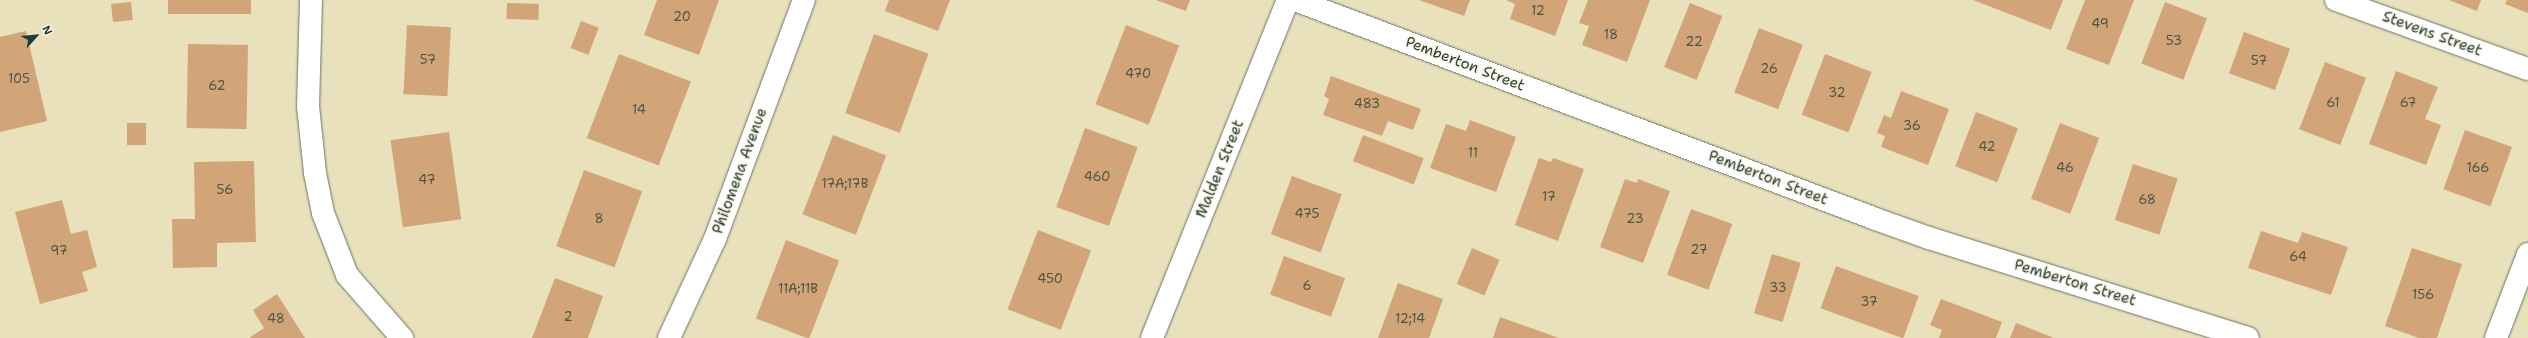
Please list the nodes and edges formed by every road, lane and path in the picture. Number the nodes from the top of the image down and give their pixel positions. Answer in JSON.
{"nodes":[{"id":1,"x":311,"y":0,"type":"edge"},
{"id":2,"x":804,"y":0,"type":"edge"},
{"id":3,"x":1288,"y":0,"type":"edge"},
{"id":4,"x":1294,"y":0,"type":"edge"},
{"id":5,"x":2336,"y":0,"type":"edge"},
{"id":6,"x":2528,"y":69,"type":"edge"},
{"id":7,"x":2528,"y":254,"type":"edge"},
{"id":8,"x":1156,"y":337,"type":"edge"},
{"id":9,"x":402,"y":338,"type":"edge"},
{"id":10,"x":669,"y":338,"type":"edge"},
{"id":11,"x":2248,"y":338,"type":"edge"},
{"id":12,"x":2496,"y":338,"type":"edge"}],
"edges":[{"from":1,"to":9,"type":"street"},
{"from":2,"to":10,"type":"street","name":"Philomena Avenue"},
{"from":3,"to":8,"type":"street","name":"Malden Street"},
{"from":4,"to":11,"type":"street","name":"Pemberton Street"},
{"from":5,"to":6,"type":"street","name":"Stevens Street"},
{"from":7,"to":12,"type":"street"}]}
